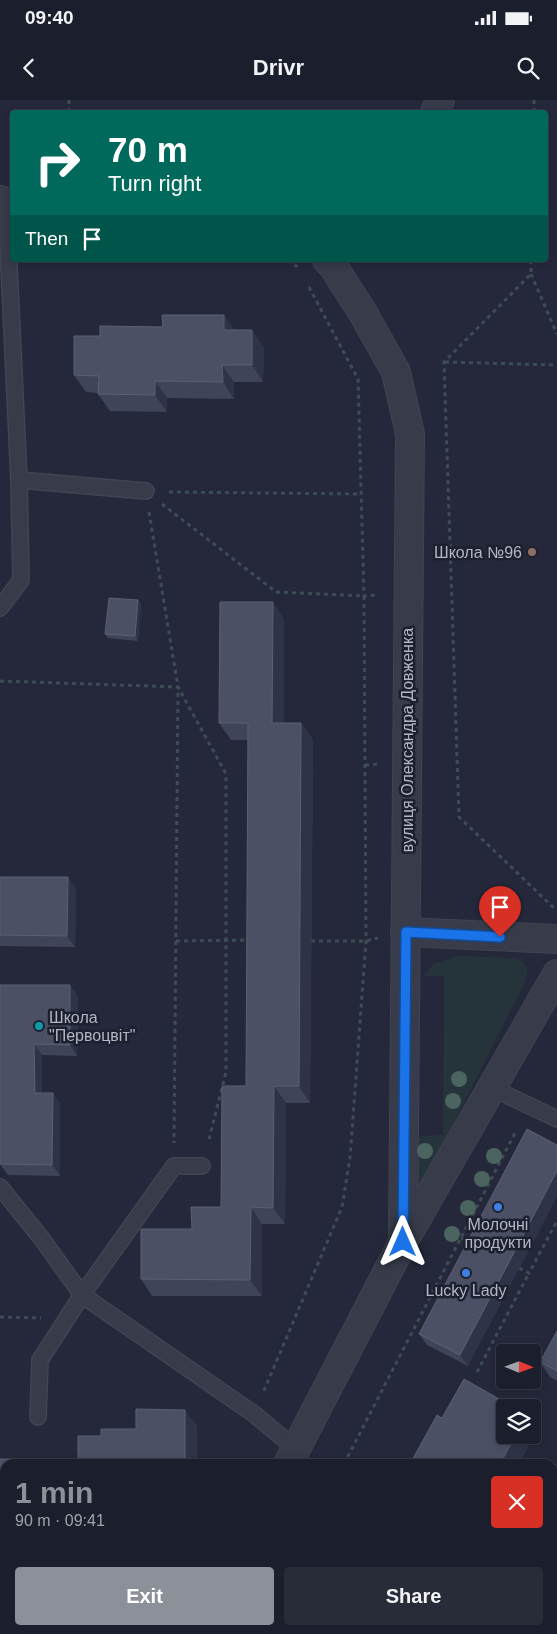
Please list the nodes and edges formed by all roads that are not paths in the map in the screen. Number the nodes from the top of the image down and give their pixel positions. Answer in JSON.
{"nodes":[{"id":1,"x":6,"y":202,"type":"edge"},
{"id":2,"x":329,"y":262,"type":"edge"},
{"id":3,"x":19,"y":480,"type":"junction"},
{"id":4,"x":146,"y":491,"type":"road end"},
{"id":5,"x":0,"y":608,"type":"edge"},
{"id":6,"x":406,"y":932,"type":"junction"},
{"id":7,"x":557,"y":939,"type":"edge"},
{"id":8,"x":557,"y":974,"type":"edge"},
{"id":9,"x":492,"y":1088,"type":"junction"},
{"id":10,"x":557,"y":1119,"type":"edge"},
{"id":11,"x":202,"y":1166,"type":"road end"},
{"id":12,"x":0,"y":1187,"type":"edge"},
{"id":13,"x":403,"y":1242,"type":"junction"},
{"id":14,"x":82,"y":1295,"type":"junction"},
{"id":15,"x":38,"y":1417,"type":"dead end"},
{"id":16,"x":292,"y":1456,"type":"edge"}],
"edges":[{"from":1,"to":3,"type":"lane"},
{"from":2,"to":6,"type":"street","name":"вулиця Олександра Довженка"},
{"from":3,"to":4,"type":"lane"},
{"from":3,"to":5,"type":"lane"},
{"from":6,"to":7,"type":"street"},
{"from":6,"to":13,"type":"street","name":"вулиця Олександра Довженка"},
{"from":8,"to":9,"type":"street"},
{"from":9,"to":10,"type":"lane"},
{"from":9,"to":13,"type":"street"},
{"from":11,"to":14,"type":"lane"},
{"from":12,"to":14,"type":"lane"},
{"from":13,"to":16,"type":"street"},
{"from":14,"to":15,"type":"lane"},
{"from":14,"to":16,"type":"lane"}]}
